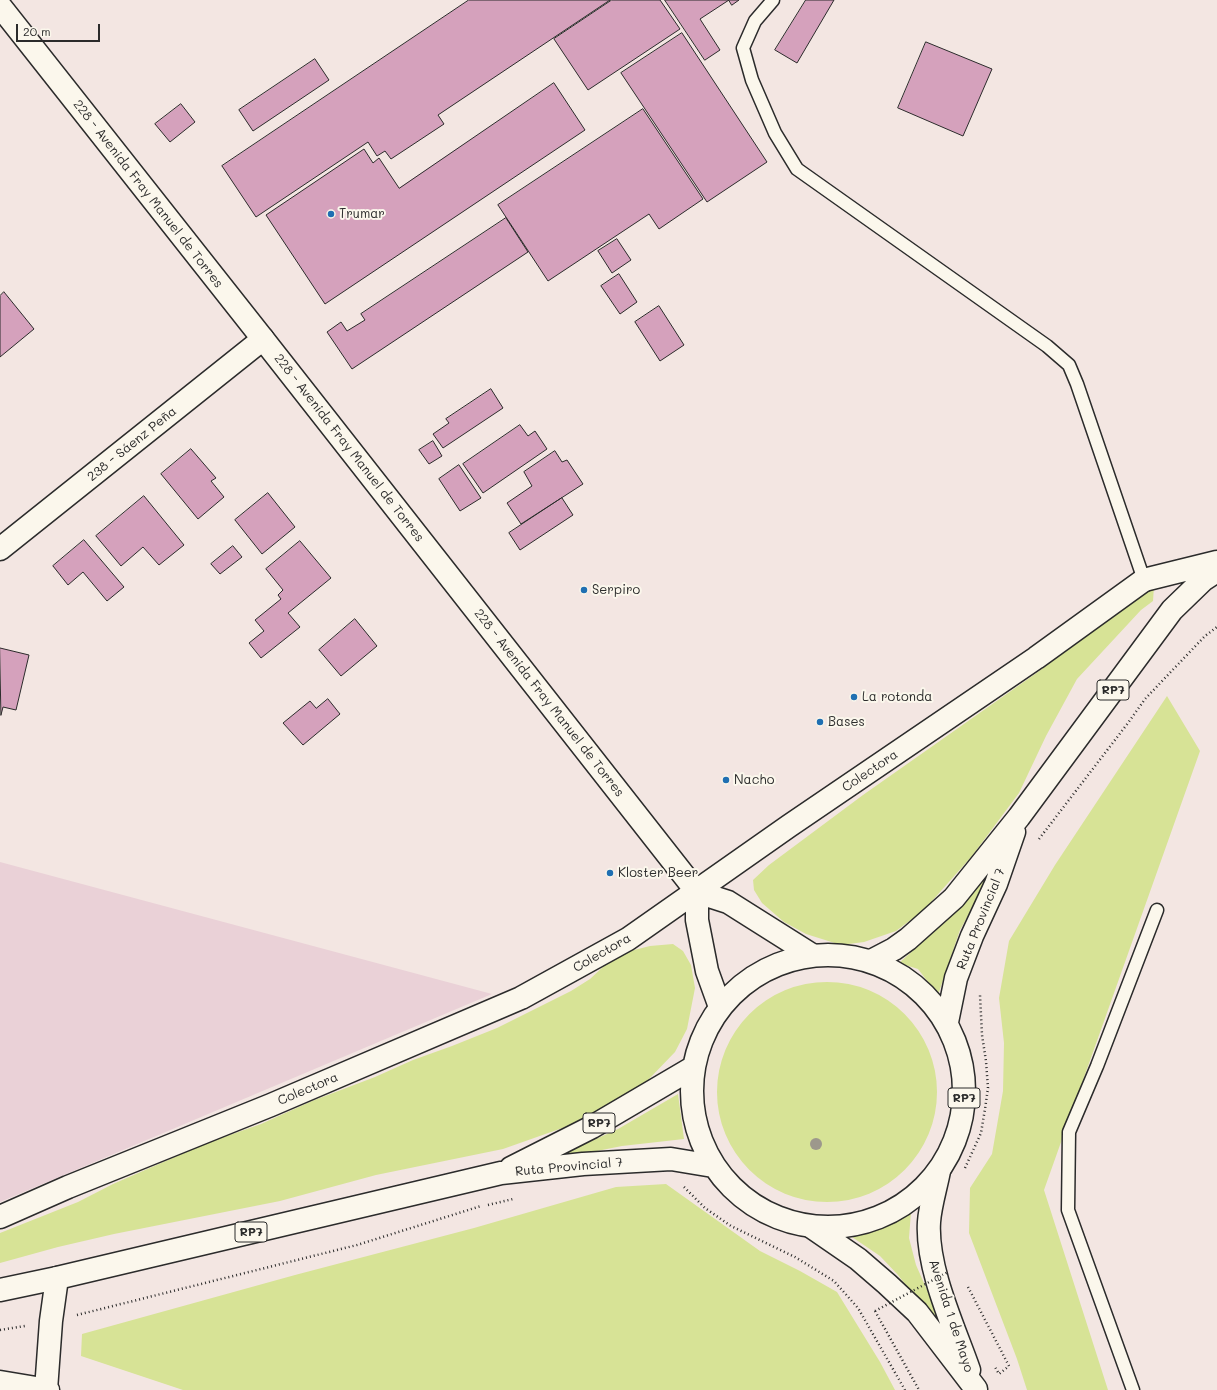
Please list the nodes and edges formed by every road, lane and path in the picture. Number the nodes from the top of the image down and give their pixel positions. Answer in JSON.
{"nodes":[{"id":1,"x":773,"y":0,"type":"edge"},
{"id":2,"x":0,"y":6,"type":"edge"},
{"id":3,"x":263,"y":339,"type":"junction"},
{"id":4,"x":0,"y":549,"type":"edge"},
{"id":5,"x":1217,"y":562,"type":"edge"},
{"id":6,"x":1217,"y":571,"type":"edge"},
{"id":7,"x":1144,"y":580,"type":"junction"},
{"id":8,"x":1217,"y":627,"type":"edge"},
{"id":9,"x":1019,"y":817,"type":"junction"},
{"id":10,"x":1037,"y":842,"type":"dead end"},
{"id":11,"x":697,"y":892,"type":"junction"},
{"id":12,"x":1157,"y":910,"type":"dead end"},
{"id":13,"x":812,"y":956,"type":"junction"},
{"id":14,"x":871,"y":961,"type":"junction"},
{"id":15,"x":980,"y":991,"type":"dead end"},
{"id":16,"x":720,"y":1007,"type":"junction"},
{"id":17,"x":947,"y":1022,"type":"junction"},
{"id":18,"x":694,"y":1067,"type":"junction"},
{"id":19,"x":713,"y":1166,"type":"junction"},
{"id":20,"x":939,"y":1171,"type":"junction"},
{"id":21,"x":963,"y":1172,"type":"dead end"},
{"id":22,"x":501,"y":1173,"type":"junction"},
{"id":23,"x":681,"y":1185,"type":"dead end"},
{"id":24,"x":519,"y":1198,"type":"dead end"},
{"id":25,"x":0,"y":1217,"type":"edge"},
{"id":26,"x":813,"y":1228,"type":"junction"},
{"id":27,"x":57,"y":1278,"type":"junction"},
{"id":28,"x":952,"y":1279,"type":"dead end"},
{"id":29,"x":966,"y":1284,"type":"dead end"},
{"id":30,"x":0,"y":1290,"type":"edge"},
{"id":31,"x":51,"y":1321,"type":"junction"},
{"id":32,"x":0,"y":1330,"type":"edge"},
{"id":33,"x":992,"y":1360,"type":"dead end"},
{"id":34,"x":0,"y":1382,"type":"edge"},
{"id":35,"x":47,"y":1390,"type":"edge"},
{"id":36,"x":905,"y":1390,"type":"edge"},
{"id":37,"x":919,"y":1390,"type":"edge"},
{"id":38,"x":976,"y":1390,"type":"edge"},
{"id":39,"x":1133,"y":1390,"type":"edge"}],
"edges":[{"from":1,"to":7,"type":"lane"},
{"from":2,"to":3,"type":"main road","name":"228 - Avenida Fray Manuel de Torres"},
{"from":3,"to":4,"type":"main road","name":"238 - Sáenz Peña"},
{"from":3,"to":11,"type":"main road","name":"228 - Avenida Fray Manuel de Torres"},
{"from":5,"to":7,"type":"main road"},
{"from":6,"to":9,"type":"main road","number":"RP7"},
{"from":7,"to":11,"type":"main road","name":"Colectora"},
{"from":8,"to":10,"type":"path"},
{"from":9,"to":14,"type":"main road","number":"RP7"},
{"from":9,"to":17,"type":"main road","name":"Ruta Provincial 7","number":"RP7"},
{"from":11,"to":13,"type":"main road"},
{"from":11,"to":16,"type":"main road"},
{"from":11,"to":25,"type":"main road","name":"Colectora"},
{"from":12,"to":39,"type":"lane"},
{"from":13,"to":14,"type":"main road","number":"RP7"},
{"from":13,"to":16,"type":"main road","number":"RP7"},
{"from":14,"to":17,"type":"main road","number":"RP7"},
{"from":15,"to":21,"type":"path"},
{"from":16,"to":18,"type":"main road","number":"RP7"},
{"from":17,"to":20,"type":"main road","number":"RP7"},
{"from":18,"to":19,"type":"main road","number":"RP7"},
{"from":18,"to":22,"type":"main road","name":"Ruta Provincial 7","number":"RP7"},
{"from":19,"to":22,"type":"main road","name":"Ruta Provincial 7","number":"RP7"},
{"from":19,"to":26,"type":"main road","number":"RP7"},
{"from":20,"to":26,"type":"main road","number":"RP7"},
{"from":20,"to":38,"type":"main road","name":"Avenida 1 de Mayo"},
{"from":22,"to":27,"type":"main road","number":"RP7"},
{"from":23,"to":36,"type":"path"},
{"from":24,"to":31,"type":"path"},
{"from":26,"to":38,"type":"main road","name":"Avenida 1 de Mayo"},
{"from":27,"to":30,"type":"main road","number":"RP7"},
{"from":27,"to":31,"type":"main road"},
{"from":28,"to":37,"type":"path","bridge":true},
{"from":29,"to":33,"type":"path"},
{"from":31,"to":32,"type":"path"},
{"from":31,"to":35,"type":"main road"},
{"from":34,"to":35,"type":"main road"}]}
